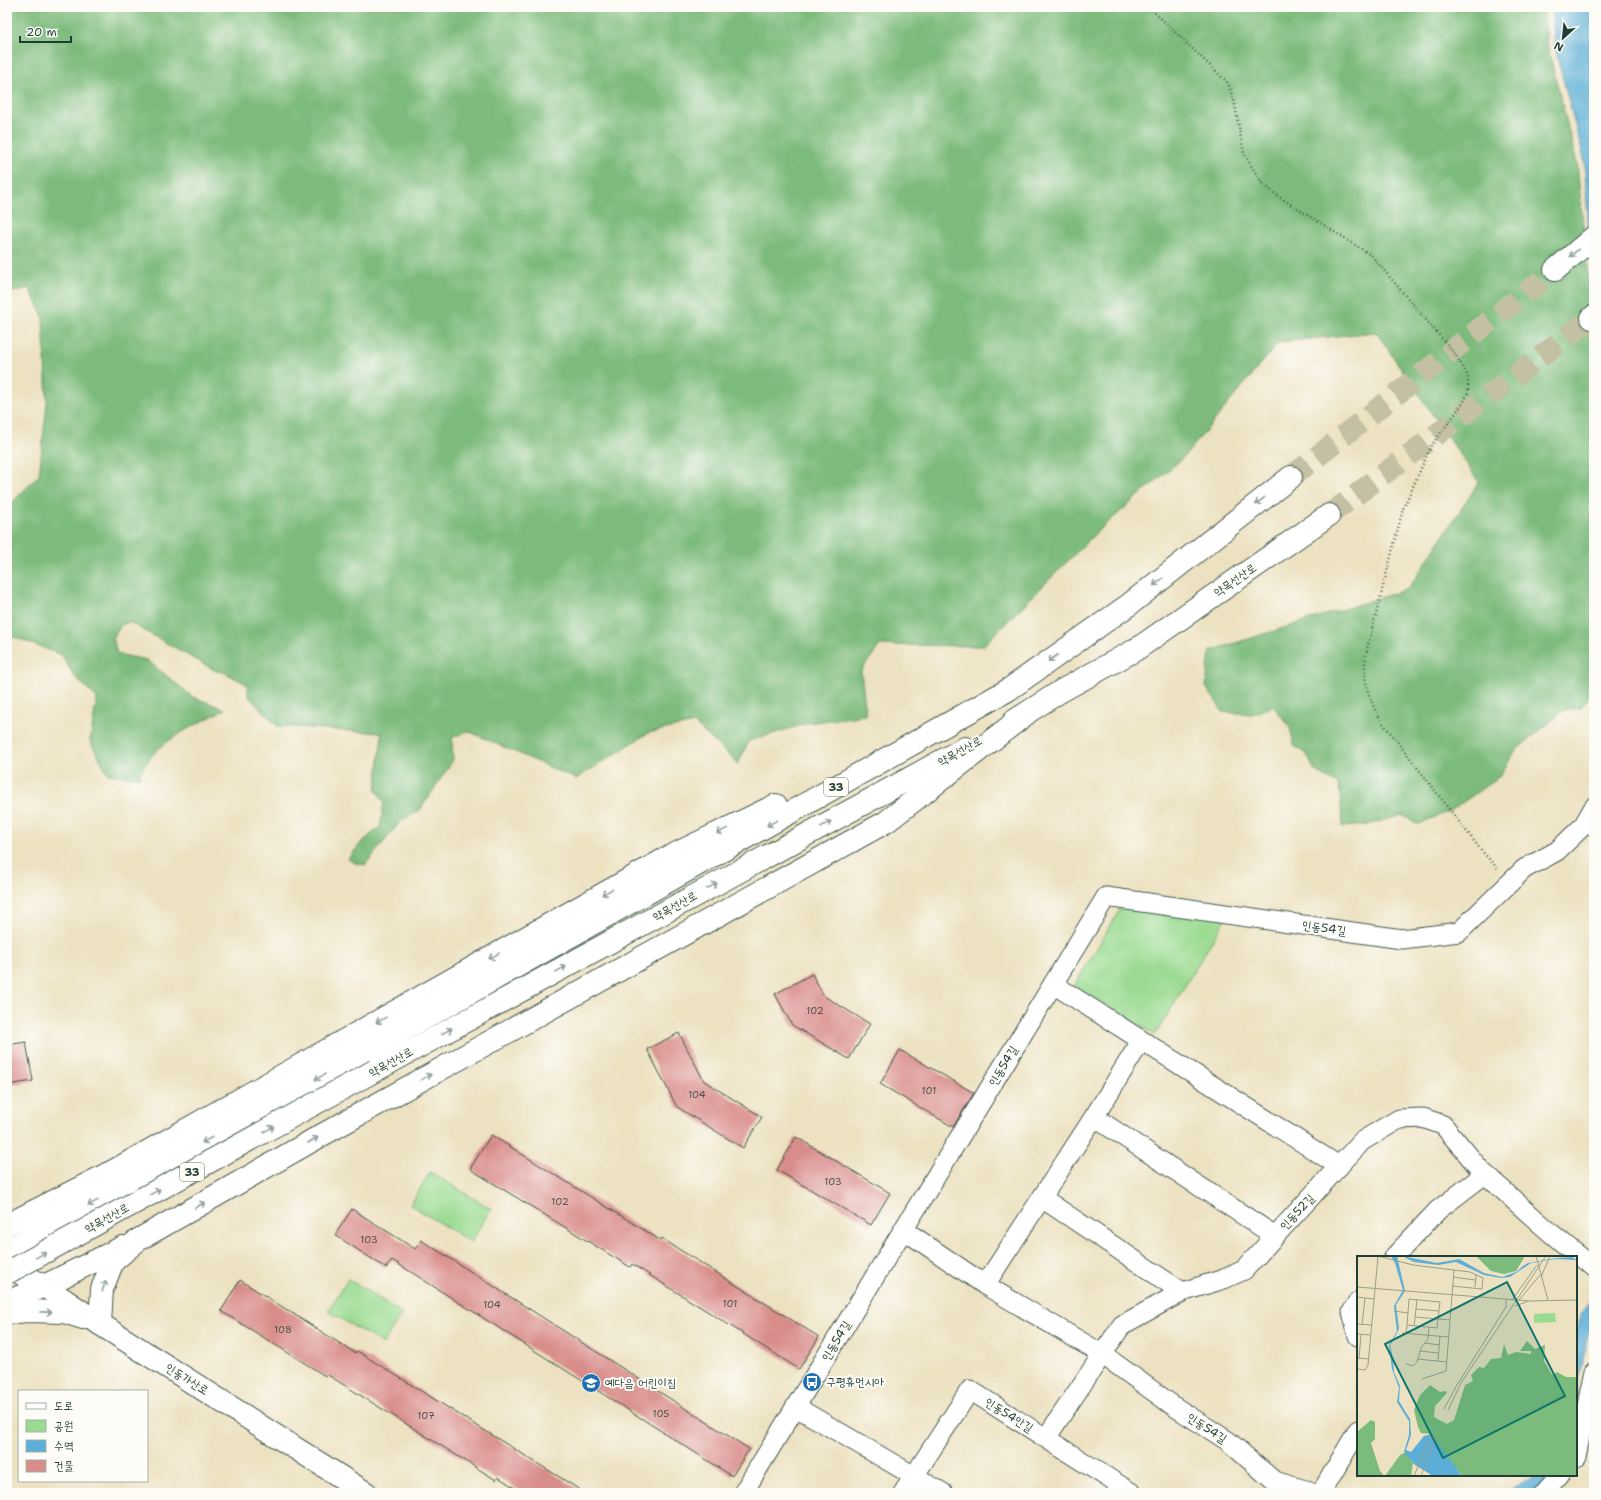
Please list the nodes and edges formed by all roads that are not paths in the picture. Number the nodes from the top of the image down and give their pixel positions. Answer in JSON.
{"nodes":[{"id":1,"x":1594,"y":237,"type":"edge"},
{"id":2,"x":1555,"y":270,"type":"tunnel mouth"},
{"id":3,"x":1291,"y":477,"type":"tunnel mouth"},
{"id":4,"x":1329,"y":514,"type":"tunnel mouth"},
{"id":5,"x":1008,"y":690,"type":"junction"},
{"id":6,"x":1026,"y":714,"type":"junction"},
{"id":7,"x":1594,"y":807,"type":"edge"},
{"id":8,"x":1053,"y":984,"type":"junction"},
{"id":9,"x":1141,"y":1040,"type":"junction"},
{"id":10,"x":1094,"y":1117,"type":"junction"},
{"id":11,"x":1339,"y":1166,"type":"junction"},
{"id":12,"x":1484,"y":1174,"type":"junction"},
{"id":13,"x":1042,"y":1198,"type":"junction"},
{"id":14,"x":7,"y":1206,"type":"edge"},
{"id":15,"x":45,"y":1206,"type":"junction"},
{"id":16,"x":7,"y":1224,"type":"edge"},
{"id":17,"x":904,"y":1230,"type":"junction"},
{"id":18,"x":1275,"y":1236,"type":"junction"},
{"id":19,"x":138,"y":1240,"type":"junction"},
{"id":20,"x":7,"y":1250,"type":"edge"},
{"id":21,"x":1395,"y":1256,"type":"edge"},
{"id":22,"x":7,"y":1266,"type":"edge"},
{"id":23,"x":1594,"y":1267,"type":"edge"},
{"id":24,"x":7,"y":1273,"type":"edge"},
{"id":25,"x":985,"y":1285,"type":"junction"},
{"id":26,"x":44,"y":1286,"type":"junction"},
{"id":27,"x":1182,"y":1292,"type":"junction"},
{"id":28,"x":7,"y":1302,"type":"edge"},
{"id":29,"x":1357,"y":1304,"type":"edge"},
{"id":30,"x":7,"y":1313,"type":"edge"},
{"id":31,"x":100,"y":1324,"type":"junction"},
{"id":32,"x":1357,"y":1332,"type":"edge"},
{"id":33,"x":1102,"y":1354,"type":"junction"},
{"id":34,"x":1594,"y":1372,"type":"edge"},
{"id":35,"x":796,"y":1407,"type":"junction"},
{"id":36,"x":1357,"y":1432,"type":"edge"},
{"id":37,"x":1046,"y":1438,"type":"junction"},
{"id":38,"x":1577,"y":1451,"type":"edge"},
{"id":39,"x":915,"y":1475,"type":"junction"},
{"id":40,"x":1559,"y":1476,"type":"edge"},
{"id":41,"x":366,"y":1493,"type":"edge"},
{"id":42,"x":743,"y":1493,"type":"edge"},
{"id":43,"x":903,"y":1493,"type":"edge"},
{"id":44,"x":944,"y":1493,"type":"edge"},
{"id":45,"x":1132,"y":1493,"type":"edge"},
{"id":46,"x":1316,"y":1493,"type":"edge"},
{"id":47,"x":1321,"y":1493,"type":"edge"},
{"id":48,"x":1544,"y":1493,"type":"edge"}],
"edges":[{"from":1,"to":2,"type":"main road","one_way":true},
{"from":3,"to":5,"type":"main road","name":"약목선산로","number":"33","one_way":true},
{"from":4,"to":6,"type":"main road","name":"약목선산로","number":"33"},
{"from":5,"to":15,"type":"main road","one_way":true},
{"from":5,"to":20,"type":"main road","name":"약목선산로","number":"33","one_way":true},
{"from":19,"to":6,"type":"main road","one_way":true},
{"from":24,"to":6,"type":"main road","name":"약목선산로","number":"33","one_way":true,"bridge":true},
{"from":7,"to":8,"type":"street","name":"인동54길"},
{"from":8,"to":9,"type":"street"},
{"from":8,"to":17,"type":"street","name":"인동54길"},
{"from":9,"to":10,"type":"street"},
{"from":9,"to":11,"type":"street"},
{"from":10,"to":13,"type":"street"},
{"from":10,"to":18,"type":"street"},
{"from":11,"to":12,"type":"street","name":"인동52길"},
{"from":11,"to":18,"type":"street","name":"인동52길"},
{"from":12,"to":21,"type":"street"},
{"from":12,"to":23,"type":"street","name":"인동52길"},
{"from":13,"to":25,"type":"street"},
{"from":13,"to":27,"type":"street"},
{"from":14,"to":15,"type":"main road"},
{"from":15,"to":16,"type":"main road"},
{"from":17,"to":25,"type":"street","name":"인동54길"},
{"from":17,"to":35,"type":"street","name":"인동54길"},
{"from":18,"to":27,"type":"street","name":"인동52길"},
{"from":19,"to":26,"type":"main road"},
{"from":31,"to":19,"type":"main road","one_way":true},
{"from":22,"to":26,"type":"main road","name":"인동가산로"},
{"from":25,"to":33,"type":"street","name":"인동54길"},
{"from":26,"to":28,"type":"main road"},
{"from":26,"to":31,"type":"main road","name":"인동가산로"},
{"from":27,"to":33,"type":"street","name":"인동52길"},
{"from":29,"to":32,"type":"street"},
{"from":30,"to":31,"type":"main road","one_way":true},
{"from":31,"to":41,"type":"main road","name":"인동가산로"},
{"from":33,"to":37,"type":"street"},
{"from":33,"to":46,"type":"street","name":"인동54길"},
{"from":34,"to":38,"type":"street"},
{"from":35,"to":39,"type":"street"},
{"from":35,"to":42,"type":"street","name":"인동54길"},
{"from":36,"to":47,"type":"street"},
{"from":37,"to":39,"type":"street","name":"인동54안길"},
{"from":37,"to":45,"type":"street","name":"인동54안길"},
{"from":39,"to":43,"type":"street","name":"인동54안길"},
{"from":39,"to":44,"type":"street"},
{"from":40,"to":48,"type":"street"}]}
